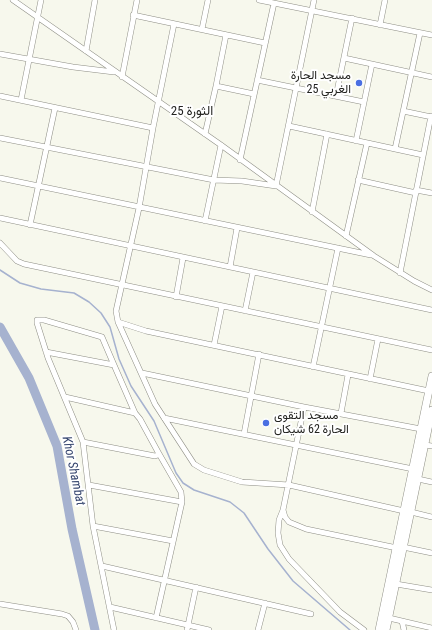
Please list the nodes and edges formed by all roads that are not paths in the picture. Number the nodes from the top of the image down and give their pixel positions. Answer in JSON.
{"nodes":[{"id":1,"x":13,"y":0,"type":"edge"},
{"id":2,"x":41,"y":0,"type":"edge"},
{"id":3,"x":95,"y":0,"type":"edge"},
{"id":4,"x":137,"y":0,"type":"edge"},
{"id":5,"x":208,"y":0,"type":"edge"},
{"id":6,"x":259,"y":0,"type":"edge"},
{"id":7,"x":314,"y":0,"type":"edge"},
{"id":8,"x":385,"y":0,"type":"edge"},
{"id":9,"x":274,"y":3,"type":"junction"},
{"id":10,"x":312,"y":10,"type":"junction"},
{"id":11,"x":133,"y":15,"type":"junction"},
{"id":12,"x":37,"y":18,"type":"junction"},
{"id":13,"x":352,"y":18,"type":"junction"},
{"id":14,"x":174,"y":24,"type":"junction"},
{"id":15,"x":380,"y":25,"type":"junction"},
{"id":16,"x":202,"y":29,"type":"junction"},
{"id":17,"x":420,"y":33,"type":"junction"},
{"id":18,"x":226,"y":35,"type":"junction"},
{"id":19,"x":432,"y":36,"type":"edge"},
{"id":20,"x":265,"y":43,"type":"junction"},
{"id":21,"x":86,"y":51,"type":"junction"},
{"id":22,"x":0,"y":54,"type":"edge"},
{"id":23,"x":344,"y":58,"type":"junction"},
{"id":24,"x":29,"y":60,"type":"junction"},
{"id":25,"x":372,"y":64,"type":"junction"},
{"id":26,"x":114,"y":72,"type":"junction"},
{"id":27,"x":412,"y":73,"type":"junction"},
{"id":28,"x":122,"y":77,"type":"junction"},
{"id":29,"x":432,"y":77,"type":"edge"},
{"id":30,"x":257,"y":80,"type":"junction"},
{"id":31,"x":216,"y":86,"type":"junction"},
{"id":32,"x":296,"y":88,"type":"junction"},
{"id":33,"x":254,"y":94,"type":"junction"},
{"id":34,"x":0,"y":96,"type":"edge"},
{"id":35,"x":336,"y":96,"type":"junction"},
{"id":36,"x":21,"y":100,"type":"junction"},
{"id":37,"x":158,"y":101,"type":"junction"},
{"id":38,"x":364,"y":102,"type":"junction"},
{"id":39,"x":54,"y":108,"type":"junction"},
{"id":40,"x":403,"y":111,"type":"junction"},
{"id":41,"x":431,"y":117,"type":"edge"},
{"id":42,"x":289,"y":126,"type":"junction"},
{"id":43,"x":154,"y":128,"type":"junction"},
{"id":44,"x":205,"y":134,"type":"junction"},
{"id":45,"x":327,"y":134,"type":"junction"},
{"id":46,"x":0,"y":138,"type":"edge"},
{"id":47,"x":356,"y":141,"type":"junction"},
{"id":48,"x":367,"y":143,"type":"junction"},
{"id":49,"x":221,"y":145,"type":"junction"},
{"id":50,"x":47,"y":148,"type":"junction"},
{"id":51,"x":395,"y":149,"type":"junction"},
{"id":52,"x":423,"y":155,"type":"junction"},
{"id":53,"x":240,"y":160,"type":"junction"},
{"id":54,"x":147,"y":168,"type":"junction"},
{"id":55,"x":0,"y":178,"type":"edge"},
{"id":56,"x":214,"y":180,"type":"junction"},
{"id":57,"x":358,"y":180,"type":"junction"},
{"id":58,"x":38,"y":186,"type":"junction"},
{"id":59,"x":276,"y":186,"type":"junction"},
{"id":60,"x":416,"y":191,"type":"junction"},
{"id":61,"x":432,"y":193,"type":"edge"},
{"id":62,"x":139,"y":208,"type":"junction"},
{"id":63,"x":312,"y":212,"type":"junction"},
{"id":64,"x":0,"y":218,"type":"edge"},
{"id":65,"x":205,"y":221,"type":"junction"},
{"id":66,"x":30,"y":225,"type":"junction"},
{"id":67,"x":237,"y":228,"type":"junction"},
{"id":68,"x":346,"y":236,"type":"junction"},
{"id":69,"x":0,"y":243,"type":"edge"},
{"id":70,"x":130,"y":247,"type":"junction"},
{"id":71,"x":338,"y":248,"type":"junction"},
{"id":72,"x":374,"y":256,"type":"junction"},
{"id":73,"x":183,"y":258,"type":"junction"},
{"id":74,"x":230,"y":267,"type":"junction"},
{"id":75,"x":253,"y":272,"type":"junction"},
{"id":76,"x":400,"y":273,"type":"junction"},
{"id":77,"x":122,"y":286,"type":"junction"},
{"id":78,"x":329,"y":287,"type":"junction"},
{"id":79,"x":432,"y":290,"type":"edge"},
{"id":80,"x":176,"y":297,"type":"junction"},
{"id":81,"x":222,"y":306,"type":"junction"},
{"id":82,"x":432,"y":310,"type":"edge"},
{"id":83,"x":245,"y":311,"type":"junction"},
{"id":84,"x":118,"y":322,"type":"junction"},
{"id":85,"x":321,"y":327,"type":"junction"},
{"id":86,"x":378,"y":339,"type":"junction"},
{"id":87,"x":214,"y":345,"type":"junction"},
{"id":88,"x":432,"y":350,"type":"edge"},
{"id":89,"x":46,"y":352,"type":"junction"},
{"id":90,"x":259,"y":354,"type":"junction"},
{"id":91,"x":114,"y":366,"type":"junction"},
{"id":92,"x":313,"y":367,"type":"junction"},
{"id":93,"x":142,"y":373,"type":"junction"},
{"id":94,"x":348,"y":375,"type":"junction"},
{"id":95,"x":432,"y":376,"type":"edge"},
{"id":96,"x":370,"y":379,"type":"junction"},
{"id":97,"x":429,"y":391,"type":"junction"},
{"id":98,"x":251,"y":395,"type":"junction"},
{"id":99,"x":65,"y":397,"type":"junction"},
{"id":100,"x":304,"y":407,"type":"junction"},
{"id":101,"x":432,"y":410,"type":"edge"},
{"id":102,"x":135,"y":413,"type":"junction"},
{"id":103,"x":341,"y":413,"type":"junction"},
{"id":104,"x":164,"y":418,"type":"junction"},
{"id":105,"x":421,"y":429,"type":"junction"},
{"id":106,"x":244,"y":434,"type":"junction"},
{"id":107,"x":83,"y":442,"type":"junction"},
{"id":108,"x":428,"y":445,"type":"edge"},
{"id":109,"x":297,"y":446,"type":"junction"},
{"id":110,"x":158,"y":452,"type":"junction"},
{"id":111,"x":413,"y":469,"type":"junction"},
{"id":112,"x":418,"y":479,"type":"junction"},
{"id":113,"x":432,"y":482,"type":"edge"},
{"id":114,"x":89,"y":485,"type":"junction"},
{"id":115,"x":289,"y":485,"type":"junction"},
{"id":116,"x":182,"y":502,"type":"junction"},
{"id":117,"x":282,"y":510,"type":"junction"},
{"id":118,"x":408,"y":511,"type":"junction"},
{"id":119,"x":432,"y":517,"type":"edge"},
{"id":120,"x":93,"y":526,"type":"junction"},
{"id":121,"x":173,"y":541,"type":"junction"},
{"id":122,"x":400,"y":548,"type":"junction"},
{"id":123,"x":432,"y":553,"type":"edge"},
{"id":124,"x":102,"y":566,"type":"junction"},
{"id":125,"x":164,"y":580,"type":"junction"},
{"id":126,"x":396,"y":584,"type":"junction"},
{"id":127,"x":196,"y":587,"type":"junction"},
{"id":128,"x":432,"y":590,"type":"edge"},
{"id":129,"x":265,"y":603,"type":"junction"},
{"id":130,"x":0,"y":604,"type":"edge"},
{"id":131,"x":110,"y":607,"type":"junction"},
{"id":132,"x":311,"y":614,"type":"dead end"},
{"id":133,"x":156,"y":618,"type":"junction"},
{"id":134,"x":389,"y":618,"type":"junction"},
{"id":135,"x":402,"y":621,"type":"junction"},
{"id":136,"x":188,"y":628,"type":"edge"},
{"id":137,"x":432,"y":628,"type":"edge"},
{"id":138,"x":76,"y":630,"type":"edge"},
{"id":139,"x":114,"y":630,"type":"edge"},
{"id":140,"x":209,"y":630,"type":"edge"},
{"id":141,"x":258,"y":630,"type":"edge"},
{"id":142,"x":364,"y":630,"type":"edge"},
{"id":143,"x":379,"y":630,"type":"edge"},
{"id":144,"x":386,"y":630,"type":"edge"},
{"id":145,"x":404,"y":630,"type":"edge"}],
"edges":[{"from":1,"to":12,"type":"street"},
{"from":2,"to":12,"type":"street"},
{"from":3,"to":21,"type":"street"},
{"from":4,"to":11,"type":"street"},
{"from":5,"to":16,"type":"street"},
{"from":6,"to":9,"type":"street"},
{"from":7,"to":10,"type":"street"},
{"from":8,"to":15,"type":"street"},
{"from":9,"to":10,"type":"street"},
{"from":9,"to":20,"type":"street"},
{"from":10,"to":13,"type":"street"},
{"from":10,"to":32,"type":"street"},
{"from":11,"to":14,"type":"street"},
{"from":11,"to":28,"type":"street"},
{"from":12,"to":21,"type":"street"},
{"from":12,"to":24,"type":"street"},
{"from":13,"to":15,"type":"street"},
{"from":13,"to":23,"type":"street"},
{"from":14,"to":16,"type":"street"},
{"from":14,"to":37,"type":"street"},
{"from":15,"to":17,"type":"street"},
{"from":16,"to":18,"type":"street"},
{"from":17,"to":19,"type":"street"},
{"from":17,"to":27,"type":"street"},
{"from":18,"to":20,"type":"street"},
{"from":18,"to":31,"type":"street"},
{"from":20,"to":30,"type":"street"},
{"from":21,"to":26,"type":"street"},
{"from":22,"to":24,"type":"street"},
{"from":23,"to":25,"type":"street"},
{"from":23,"to":35,"type":"street"},
{"from":24,"to":26,"type":"street"},
{"from":24,"to":36,"type":"street"},
{"from":25,"to":27,"type":"street"},
{"from":25,"to":38,"type":"street"},
{"from":26,"to":28,"type":"street"},
{"from":27,"to":29,"type":"street"},
{"from":27,"to":40,"type":"street"},
{"from":28,"to":37,"type":"street"},
{"from":30,"to":32,"type":"street"},
{"from":30,"to":33,"type":"street"},
{"from":31,"to":33,"type":"street"},
{"from":31,"to":44,"type":"street"},
{"from":32,"to":35,"type":"street"},
{"from":32,"to":42,"type":"street"},
{"from":33,"to":53,"type":"street"},
{"from":34,"to":36,"type":"street"},
{"from":35,"to":38,"type":"street"},
{"from":36,"to":39,"type":"street"},
{"from":37,"to":43,"type":"street"},
{"from":37,"to":44,"type":"street"},
{"from":38,"to":47,"type":"street"},
{"from":39,"to":43,"type":"street"},
{"from":39,"to":50,"type":"street"},
{"from":40,"to":41,"type":"street"},
{"from":40,"to":51,"type":"street"},
{"from":41,"to":52,"type":"street"},
{"from":42,"to":45,"type":"street"},
{"from":42,"to":59,"type":"street"},
{"from":43,"to":54,"type":"street"},
{"from":44,"to":49,"type":"street"},
{"from":45,"to":47,"type":"street"},
{"from":45,"to":63,"type":"street"},
{"from":46,"to":50,"type":"street"},
{"from":47,"to":48,"type":"street"},
{"from":48,"to":51,"type":"street"},
{"from":48,"to":57,"type":"street"},
{"from":49,"to":53,"type":"street"},
{"from":49,"to":56,"type":"street"},
{"from":50,"to":54,"type":"street"},
{"from":50,"to":58,"type":"street"},
{"from":51,"to":52,"type":"street"},
{"from":52,"to":60,"type":"street"},
{"from":53,"to":59,"type":"street"},
{"from":54,"to":56,"type":"street"},
{"from":54,"to":62,"type":"street"},
{"from":55,"to":58,"type":"street"},
{"from":56,"to":59,"type":"street"},
{"from":56,"to":65,"type":"street"},
{"from":57,"to":60,"type":"street"},
{"from":57,"to":68,"type":"street"},
{"from":58,"to":62,"type":"street"},
{"from":58,"to":66,"type":"street"},
{"from":59,"to":63,"type":"street"},
{"from":60,"to":61,"type":"street"},
{"from":60,"to":76,"type":"street"},
{"from":62,"to":65,"type":"street"},
{"from":62,"to":70,"type":"street"},
{"from":63,"to":68,"type":"street"},
{"from":64,"to":66,"type":"street"},
{"from":65,"to":67,"type":"street"},
{"from":66,"to":70,"type":"street"},
{"from":67,"to":71,"type":"street"},
{"from":67,"to":74,"type":"street"},
{"from":68,"to":72,"type":"street"},
{"from":69,"to":77,"type":"street"},
{"from":70,"to":73,"type":"street"},
{"from":70,"to":77,"type":"street"},
{"from":71,"to":72,"type":"street"},
{"from":71,"to":78,"type":"street"},
{"from":72,"to":76,"type":"street"},
{"from":73,"to":74,"type":"street"},
{"from":73,"to":80,"type":"street"},
{"from":74,"to":75,"type":"street"},
{"from":75,"to":78,"type":"street"},
{"from":75,"to":83,"type":"street"},
{"from":76,"to":79,"type":"street"},
{"from":77,"to":80,"type":"street"},
{"from":77,"to":84,"type":"street"},
{"from":78,"to":82,"type":"street"},
{"from":78,"to":85,"type":"street"},
{"from":80,"to":81,"type":"street"},
{"from":81,"to":83,"type":"street"},
{"from":81,"to":87,"type":"street"},
{"from":83,"to":85,"type":"street"},
{"from":84,"to":87,"type":"street"},
{"from":84,"to":93,"type":"street"},
{"from":85,"to":86,"type":"street"},
{"from":85,"to":92,"type":"street"},
{"from":86,"to":88,"type":"street"},
{"from":86,"to":96,"type":"street"},
{"from":87,"to":90,"type":"street"},
{"from":89,"to":91,"type":"street"},
{"from":89,"to":91,"type":"street"},
{"from":89,"to":99,"type":"street"},
{"from":90,"to":92,"type":"street"},
{"from":90,"to":98,"type":"street"},
{"from":91,"to":102,"type":"street"},
{"from":92,"to":94,"type":"street"},
{"from":93,"to":98,"type":"street"},
{"from":93,"to":104,"type":"street"},
{"from":94,"to":96,"type":"street"},
{"from":94,"to":103,"type":"street"},
{"from":95,"to":97,"type":"main road"},
{"from":96,"to":97,"type":"street"},
{"from":97,"to":105,"type":"main road"},
{"from":98,"to":100,"type":"street"},
{"from":98,"to":106,"type":"street"},
{"from":99,"to":102,"type":"street"},
{"from":99,"to":107,"type":"street"},
{"from":100,"to":103,"type":"street"},
{"from":100,"to":109,"type":"street"},
{"from":101,"to":108,"type":"main road"},
{"from":102,"to":110,"type":"street"},
{"from":103,"to":105,"type":"street"},
{"from":104,"to":106,"type":"street"},
{"from":104,"to":115,"type":"street"},
{"from":105,"to":111,"type":"main road"},
{"from":106,"to":109,"type":"street"},
{"from":107,"to":110,"type":"street"},
{"from":107,"to":114,"type":"street"},
{"from":108,"to":112,"type":"main road"},
{"from":109,"to":111,"type":"street"},
{"from":109,"to":115,"type":"street"},
{"from":110,"to":116,"type":"street"},
{"from":111,"to":118,"type":"main road"},
{"from":112,"to":113,"type":"street"},
{"from":112,"to":118,"type":"main road"},
{"from":114,"to":116,"type":"street"},
{"from":114,"to":120,"type":"street"},
{"from":115,"to":117,"type":"street"},
{"from":115,"to":118,"type":"street"},
{"from":116,"to":121,"type":"street"},
{"from":117,"to":122,"type":"street"},
{"from":117,"to":142,"type":"street"},
{"from":118,"to":119,"type":"street"},
{"from":118,"to":122,"type":"main road"},
{"from":120,"to":121,"type":"street"},
{"from":120,"to":124,"type":"street"},
{"from":121,"to":125,"type":"street"},
{"from":122,"to":123,"type":"street"},
{"from":122,"to":126,"type":"main road"},
{"from":122,"to":143,"type":"main road"},
{"from":124,"to":125,"type":"street"},
{"from":124,"to":131,"type":"street"},
{"from":125,"to":127,"type":"street"},
{"from":125,"to":133,"type":"street"},
{"from":126,"to":128,"type":"street"},
{"from":126,"to":134,"type":"main road"},
{"from":127,"to":129,"type":"street"},
{"from":127,"to":136,"type":"street"},
{"from":129,"to":132,"type":"street"},
{"from":129,"to":141,"type":"street"},
{"from":130,"to":138,"type":"street"},
{"from":131,"to":133,"type":"street"},
{"from":131,"to":139,"type":"street"},
{"from":133,"to":136,"type":"street"},
{"from":134,"to":135,"type":"street"},
{"from":134,"to":144,"type":"main road"},
{"from":135,"to":137,"type":"street"},
{"from":135,"to":145,"type":"street"},
{"from":136,"to":140,"type":"street"}]}
